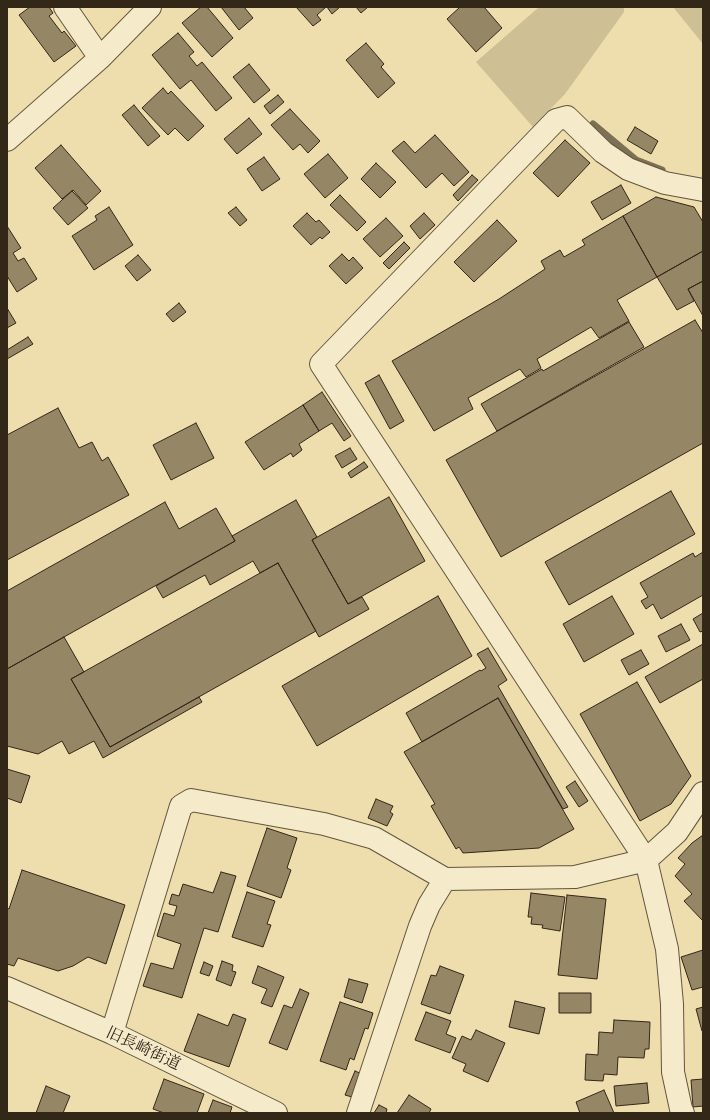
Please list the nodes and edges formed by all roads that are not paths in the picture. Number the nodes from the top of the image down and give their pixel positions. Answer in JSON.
{"nodes":[{"id":1,"x":65,"y":7,"type":"edge"},
{"id":2,"x":150,"y":7,"type":"edge"},
{"id":3,"x":100,"y":58,"type":"junction"},
{"id":4,"x":7,"y":140,"type":"edge"},
{"id":5,"x":703,"y":190,"type":"edge"},
{"id":6,"x":703,"y":793,"type":"edge"},
{"id":7,"x":646,"y":860,"type":"junction"},
{"id":8,"x":445,"y":879,"type":"junction"},
{"id":9,"x":7,"y":988,"type":"edge"},
{"id":10,"x":112,"y":1033,"type":"junction"},
{"id":11,"x":276,"y":1113,"type":"edge"},
{"id":12,"x":358,"y":1113,"type":"edge"},
{"id":13,"x":683,"y":1113,"type":"edge"}],
"edges":[{"from":1,"to":3,"type":"street"},
{"from":2,"to":3,"type":"street"},
{"from":3,"to":4,"type":"street"},
{"from":5,"to":7,"type":"street"},
{"from":6,"to":7,"type":"street"},
{"from":7,"to":8,"type":"street"},
{"from":7,"to":13,"type":"street"},
{"from":8,"to":10,"type":"street"},
{"from":8,"to":12,"type":"street"},
{"from":9,"to":10,"type":"street","name":"旧長崎街道"},
{"from":10,"to":11,"type":"street","name":"旧長崎街道"}]}
